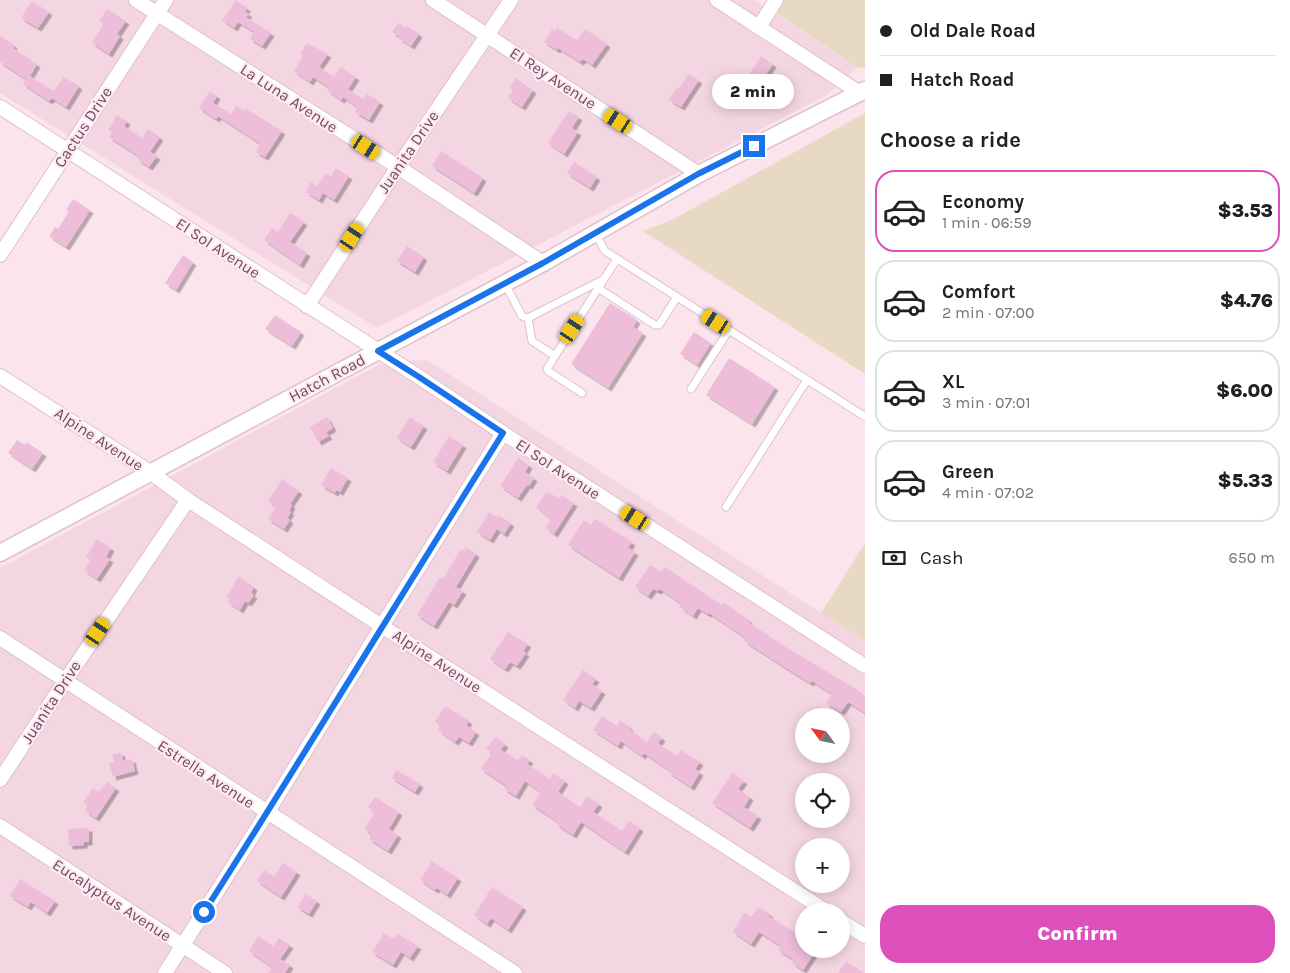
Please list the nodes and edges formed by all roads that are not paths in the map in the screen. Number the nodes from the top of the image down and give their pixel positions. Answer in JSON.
{"nodes":[{"id":1,"x":136,"y":0,"type":"edge"},
{"id":2,"x":166,"y":0,"type":"edge"},
{"id":3,"x":433,"y":0,"type":"edge"},
{"id":4,"x":511,"y":0,"type":"edge"},
{"id":5,"x":717,"y":0,"type":"edge"},
{"id":6,"x":776,"y":0,"type":"edge"},
{"id":7,"x":157,"y":14,"type":"junction"},
{"id":8,"x":759,"y":28,"type":"junction"},
{"id":9,"x":488,"y":35,"type":"junction"},
{"id":10,"x":862,"y":92,"type":"edge"},
{"id":11,"x":0,"y":107,"type":"edge"},
{"id":12,"x":67,"y":151,"type":"junction"},
{"id":13,"x":398,"y":167,"type":"junction"},
{"id":14,"x":698,"y":174,"type":"junction"},
{"id":15,"x":595,"y":232,"type":"junction"},
{"id":16,"x":0,"y":255,"type":"edge"},
{"id":17,"x":618,"y":258,"type":"junction"},
{"id":18,"x":543,"y":263,"type":"junction"},
{"id":19,"x":604,"y":279,"type":"junction"},
{"id":20,"x":504,"y":283,"type":"junction"},
{"id":21,"x":598,"y":288,"type":"junction"},
{"id":22,"x":677,"y":297,"type":"junction"},
{"id":23,"x":307,"y":306,"type":"junction"},
{"id":24,"x":528,"y":318,"type":"junction"},
{"id":25,"x":729,"y":330,"type":"junction"},
{"id":26,"x":378,"y":351,"type":"junction"},
{"id":27,"x":555,"y":356,"type":"junction"},
{"id":28,"x":0,"y":376,"type":"edge"},
{"id":29,"x":807,"y":380,"type":"junction"},
{"id":30,"x":691,"y":389,"type":"dead end"},
{"id":31,"x":582,"y":393,"type":"dead end"},
{"id":32,"x":864,"y":416,"type":"edge"},
{"id":33,"x":503,"y":433,"type":"junction"},
{"id":34,"x":150,"y":472,"type":"junction"},
{"id":35,"x":188,"y":500,"type":"junction"},
{"id":36,"x":726,"y":507,"type":"dead end"},
{"id":37,"x":0,"y":553,"type":"edge"},
{"id":38,"x":382,"y":626,"type":"junction"},
{"id":39,"x":0,"y":638,"type":"edge"},
{"id":40,"x":865,"y":666,"type":"edge"},
{"id":41,"x":65,"y":681,"type":"junction"},
{"id":42,"x":0,"y":780,"type":"edge"},
{"id":43,"x":267,"y":814,"type":"junction"},
{"id":44,"x":0,"y":826,"type":"edge"},
{"id":45,"x":814,"y":903,"type":"edge"},
{"id":46,"x":850,"y":927,"type":"edge"},
{"id":47,"x":865,"y":936,"type":"edge"},
{"id":48,"x":182,"y":945,"type":"junction"},
{"id":49,"x":165,"y":973,"type":"edge"},
{"id":50,"x":225,"y":973,"type":"edge"},
{"id":51,"x":514,"y":973,"type":"edge"}],
"edges":[{"from":1,"to":7,"type":"street","name":"La Luna Avenue"},
{"from":2,"to":7,"type":"street","name":"Cactus Drive"},
{"from":3,"to":9,"type":"street","name":"El Rey Avenue"},
{"from":4,"to":9,"type":"street","name":"Juanita Drive"},
{"from":5,"to":8,"type":"street"},
{"from":6,"to":8,"type":"street"},
{"from":7,"to":12,"type":"street","name":"Cactus Drive"},
{"from":7,"to":13,"type":"street","name":"La Luna Avenue"},
{"from":8,"to":10,"type":"street"},
{"from":9,"to":13,"type":"street","name":"Juanita Drive"},
{"from":9,"to":14,"type":"street","name":"El Rey Avenue"},
{"from":10,"to":14,"type":"street","name":"Hatch Road"},
{"from":11,"to":12,"type":"street","name":"El Sol Avenue"},
{"from":12,"to":16,"type":"street","name":"Cactus Drive"},
{"from":12,"to":23,"type":"street","name":"El Sol Avenue"},
{"from":13,"to":18,"type":"street","name":"La Luna Avenue"},
{"from":13,"to":23,"type":"street","name":"Juanita Drive"},
{"from":14,"to":15,"type":"street","name":"Hatch Road"},
{"from":15,"to":17,"type":"lane"},
{"from":15,"to":18,"type":"street","name":"Hatch Road"},
{"from":17,"to":19,"type":"lane"},
{"from":17,"to":22,"type":"lane"},
{"from":18,"to":20,"type":"street","name":"Hatch Road"},
{"from":19,"to":21,"type":"lane"},
{"from":19,"to":24,"type":"lane"},
{"from":20,"to":24,"type":"lane"},
{"from":20,"to":26,"type":"street","name":"Hatch Road"},
{"from":21,"to":22,"type":"lane"},
{"from":21,"to":27,"type":"lane"},
{"from":22,"to":25,"type":"lane"},
{"from":23,"to":26,"type":"street","name":"El Sol Avenue"},
{"from":24,"to":27,"type":"lane"},
{"from":25,"to":29,"type":"lane"},
{"from":25,"to":30,"type":"lane"},
{"from":26,"to":33,"type":"street","name":"El Sol Avenue"},
{"from":26,"to":34,"type":"street","name":"Hatch Road"},
{"from":27,"to":31,"type":"lane"},
{"from":28,"to":34,"type":"street","name":"Alpine Avenue"},
{"from":29,"to":32,"type":"lane"},
{"from":29,"to":36,"type":"lane"},
{"from":33,"to":38,"type":"street"},
{"from":33,"to":40,"type":"street","name":"El Sol Avenue"},
{"from":34,"to":35,"type":"street","name":"Alpine Avenue"},
{"from":34,"to":37,"type":"street","name":"Hatch Road"},
{"from":35,"to":38,"type":"street","name":"Alpine Avenue"},
{"from":35,"to":41,"type":"street","name":"Juanita Drive"},
{"from":38,"to":43,"type":"street"},
{"from":38,"to":45,"type":"street","name":"Alpine Avenue"},
{"from":39,"to":41,"type":"street","name":"Estrella Avenue"},
{"from":41,"to":42,"type":"street","name":"Juanita Drive"},
{"from":41,"to":43,"type":"street","name":"Estrella Avenue"},
{"from":43,"to":48,"type":"street"},
{"from":43,"to":51,"type":"street","name":"Estrella Avenue"},
{"from":44,"to":48,"type":"street","name":"Eucalyptus Avenue"},
{"from":46,"to":47,"type":"street"},
{"from":48,"to":49,"type":"street"},
{"from":48,"to":50,"type":"street","name":"Eucalyptus Avenue"}]}
